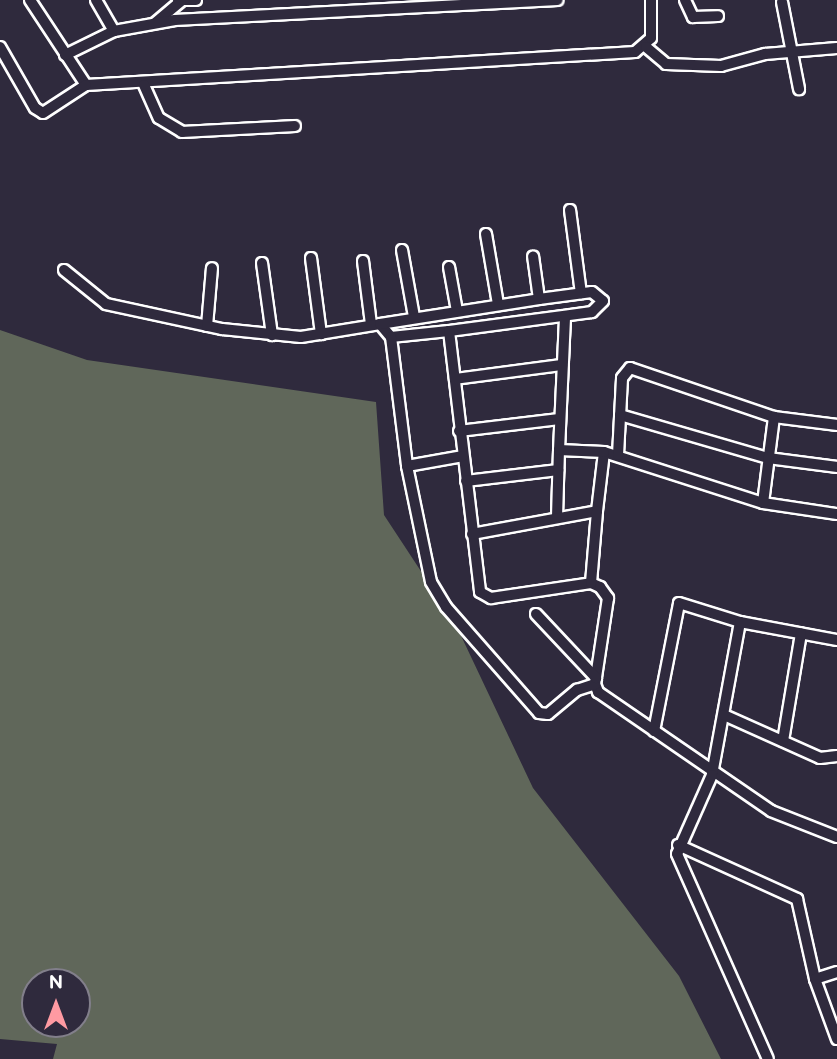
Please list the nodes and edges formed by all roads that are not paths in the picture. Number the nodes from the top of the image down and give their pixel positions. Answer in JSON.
{"nodes":[{"id":1,"x":30,"y":0,"type":"edge"},
{"id":2,"x":96,"y":0,"type":"edge"},
{"id":3,"x":196,"y":0,"type":"edge"},
{"id":4,"x":557,"y":0,"type":"edge"},
{"id":5,"x":652,"y":0,"type":"edge"},
{"id":6,"x":685,"y":0,"type":"edge"},
{"id":7,"x":180,"y":1,"type":"edge"},
{"id":8,"x":534,"y":1,"type":"edge"},
{"id":9,"x":492,"y":2,"type":"edge"},
{"id":10,"x":782,"y":2,"type":"dead end"},
{"id":11,"x":718,"y":16,"type":"dead end"},
{"id":12,"x":155,"y":23,"type":"junction"},
{"id":13,"x":114,"y":31,"type":"junction"},
{"id":14,"x":0,"y":47,"type":"edge"},
{"id":15,"x":646,"y":47,"type":"junction"},
{"id":16,"x":837,"y":48,"type":"edge"},
{"id":17,"x":791,"y":53,"type":"junction"},
{"id":18,"x":65,"y":55,"type":"junction"},
{"id":19,"x":86,"y":85,"type":"junction"},
{"id":20,"x":144,"y":85,"type":"junction"},
{"id":21,"x":799,"y":89,"type":"dead end"},
{"id":22,"x":295,"y":126,"type":"dead end"},
{"id":23,"x":569,"y":211,"type":"dead end"},
{"id":24,"x":486,"y":234,"type":"dead end"},
{"id":25,"x":402,"y":250,"type":"dead end"},
{"id":26,"x":533,"y":256,"type":"dead end"},
{"id":27,"x":311,"y":258,"type":"dead end"},
{"id":28,"x":363,"y":261,"type":"dead end"},
{"id":29,"x":262,"y":263,"type":"dead end"},
{"id":30,"x":449,"y":267,"type":"dead end"},
{"id":31,"x":212,"y":268,"type":"dead end"},
{"id":32,"x":64,"y":270,"type":"dead end"},
{"id":33,"x":581,"y":293,"type":"junction"},
{"id":34,"x":538,"y":299,"type":"junction"},
{"id":35,"x":498,"y":304,"type":"junction"},
{"id":36,"x":457,"y":311,"type":"junction"},
{"id":37,"x":565,"y":316,"type":"junction"},
{"id":38,"x":414,"y":317,"type":"junction"},
{"id":39,"x":376,"y":324,"type":"junction"},
{"id":40,"x":207,"y":326,"type":"junction"},
{"id":41,"x":449,"y":331,"type":"junction"},
{"id":42,"x":321,"y":334,"type":"junction"},
{"id":43,"x":272,"y":335,"type":"junction"},
{"id":44,"x":391,"y":337,"type":"junction"},
{"id":45,"x":562,"y":365,"type":"junction"},
{"id":46,"x":455,"y":379,"type":"junction"},
{"id":47,"x":620,"y":415,"type":"junction"},
{"id":48,"x":774,"y":417,"type":"junction"},
{"id":49,"x":559,"y":419,"type":"junction"},
{"id":50,"x":837,"y":425,"type":"edge"},
{"id":51,"x":459,"y":430,"type":"junction"},
{"id":52,"x":559,"y":450,"type":"junction"},
{"id":53,"x":604,"y":452,"type":"junction"},
{"id":54,"x":618,"y":455,"type":"junction"},
{"id":55,"x":463,"y":456,"type":"junction"},
{"id":56,"x":768,"y":458,"type":"junction"},
{"id":57,"x":407,"y":466,"type":"junction"},
{"id":58,"x":837,"y":467,"type":"edge"},
{"id":59,"x":558,"y":470,"type":"junction"},
{"id":60,"x":466,"y":481,"type":"junction"},
{"id":61,"x":762,"y":503,"type":"junction"},
{"id":62,"x":597,"y":511,"type":"junction"},
{"id":63,"x":837,"y":514,"type":"edge"},
{"id":64,"x":556,"y":517,"type":"junction"},
{"id":65,"x":472,"y":534,"type":"junction"},
{"id":66,"x":591,"y":583,"type":"junction"},
{"id":67,"x":536,"y":614,"type":"dead end"},
{"id":68,"x":740,"y":622,"type":"junction"},
{"id":69,"x":802,"y":635,"type":"junction"},
{"id":70,"x":837,"y":640,"type":"edge"},
{"id":71,"x":595,"y":681,"type":"junction"},
{"id":72,"x":724,"y":715,"type":"junction"},
{"id":73,"x":654,"y":731,"type":"junction"},
{"id":74,"x":783,"y":741,"type":"junction"},
{"id":75,"x":837,"y":756,"type":"edge"},
{"id":76,"x":712,"y":775,"type":"junction"},
{"id":77,"x":835,"y":833,"type":"edge"},
{"id":78,"x":678,"y":845,"type":"junction"},
{"id":79,"x":837,"y":972,"type":"edge"},
{"id":80,"x":815,"y":979,"type":"junction"},
{"id":81,"x":837,"y":1039,"type":"edge"},
{"id":82,"x":768,"y":1059,"type":"edge"}],
"edges":[{"from":1,"to":18,"type":"street"},
{"from":2,"to":13,"type":"street"},
{"from":3,"to":7,"type":"street"},
{"from":4,"to":8,"type":"street"},
{"from":5,"to":15,"type":"street"},
{"from":6,"to":11,"type":"street"},
{"from":7,"to":12,"type":"street"},
{"from":8,"to":9,"type":"street"},
{"from":9,"to":12,"type":"street"},
{"from":10,"to":17,"type":"street"},
{"from":12,"to":13,"type":"street"},
{"from":13,"to":18,"type":"street"},
{"from":14,"to":19,"type":"street"},
{"from":15,"to":17,"type":"street"},
{"from":15,"to":20,"type":"street"},
{"from":16,"to":17,"type":"street"},
{"from":17,"to":21,"type":"street"},
{"from":18,"to":19,"type":"street"},
{"from":19,"to":20,"type":"street"},
{"from":20,"to":22,"type":"street"},
{"from":23,"to":33,"type":"street"},
{"from":24,"to":35,"type":"street"},
{"from":25,"to":38,"type":"street"},
{"from":26,"to":34,"type":"street"},
{"from":27,"to":42,"type":"street"},
{"from":28,"to":39,"type":"street"},
{"from":29,"to":43,"type":"street"},
{"from":30,"to":36,"type":"street"},
{"from":31,"to":40,"type":"street"},
{"from":32,"to":40,"type":"street"},
{"from":33,"to":34,"type":"street"},
{"from":33,"to":37,"type":"street"},
{"from":34,"to":35,"type":"street"},
{"from":35,"to":36,"type":"street"},
{"from":36,"to":38,"type":"street"},
{"from":37,"to":41,"type":"street"},
{"from":37,"to":45,"type":"street"},
{"from":38,"to":39,"type":"street"},
{"from":39,"to":42,"type":"street"},
{"from":39,"to":44,"type":"street"},
{"from":40,"to":43,"type":"street"},
{"from":41,"to":44,"type":"street"},
{"from":41,"to":46,"type":"street"},
{"from":42,"to":43,"type":"street"},
{"from":44,"to":57,"type":"street"},
{"from":45,"to":46,"type":"street"},
{"from":45,"to":49,"type":"street"},
{"from":46,"to":51,"type":"street"},
{"from":47,"to":48,"type":"street"},
{"from":47,"to":54,"type":"street"},
{"from":47,"to":56,"type":"street"},
{"from":48,"to":50,"type":"street"},
{"from":48,"to":56,"type":"street"},
{"from":49,"to":51,"type":"street"},
{"from":49,"to":52,"type":"street"},
{"from":51,"to":55,"type":"street"},
{"from":52,"to":53,"type":"street"},
{"from":52,"to":59,"type":"street"},
{"from":53,"to":54,"type":"street"},
{"from":53,"to":62,"type":"street"},
{"from":54,"to":61,"type":"street"},
{"from":55,"to":57,"type":"street"},
{"from":55,"to":60,"type":"street"},
{"from":56,"to":58,"type":"street"},
{"from":56,"to":61,"type":"street"},
{"from":57,"to":71,"type":"street"},
{"from":59,"to":60,"type":"street"},
{"from":59,"to":64,"type":"street"},
{"from":60,"to":65,"type":"street"},
{"from":61,"to":63,"type":"street"},
{"from":62,"to":64,"type":"street"},
{"from":62,"to":66,"type":"street"},
{"from":64,"to":65,"type":"street"},
{"from":65,"to":66,"type":"street"},
{"from":66,"to":71,"type":"street"},
{"from":67,"to":71,"type":"street"},
{"from":68,"to":69,"type":"street"},
{"from":68,"to":72,"type":"street"},
{"from":68,"to":73,"type":"street"},
{"from":69,"to":70,"type":"street"},
{"from":69,"to":74,"type":"street"},
{"from":71,"to":73,"type":"street"},
{"from":72,"to":74,"type":"street"},
{"from":72,"to":76,"type":"street"},
{"from":73,"to":76,"type":"street"},
{"from":74,"to":75,"type":"street"},
{"from":76,"to":77,"type":"street"},
{"from":76,"to":78,"type":"street"},
{"from":78,"to":80,"type":"street"},
{"from":78,"to":82,"type":"street"},
{"from":79,"to":80,"type":"street"},
{"from":80,"to":81,"type":"street"}]}
